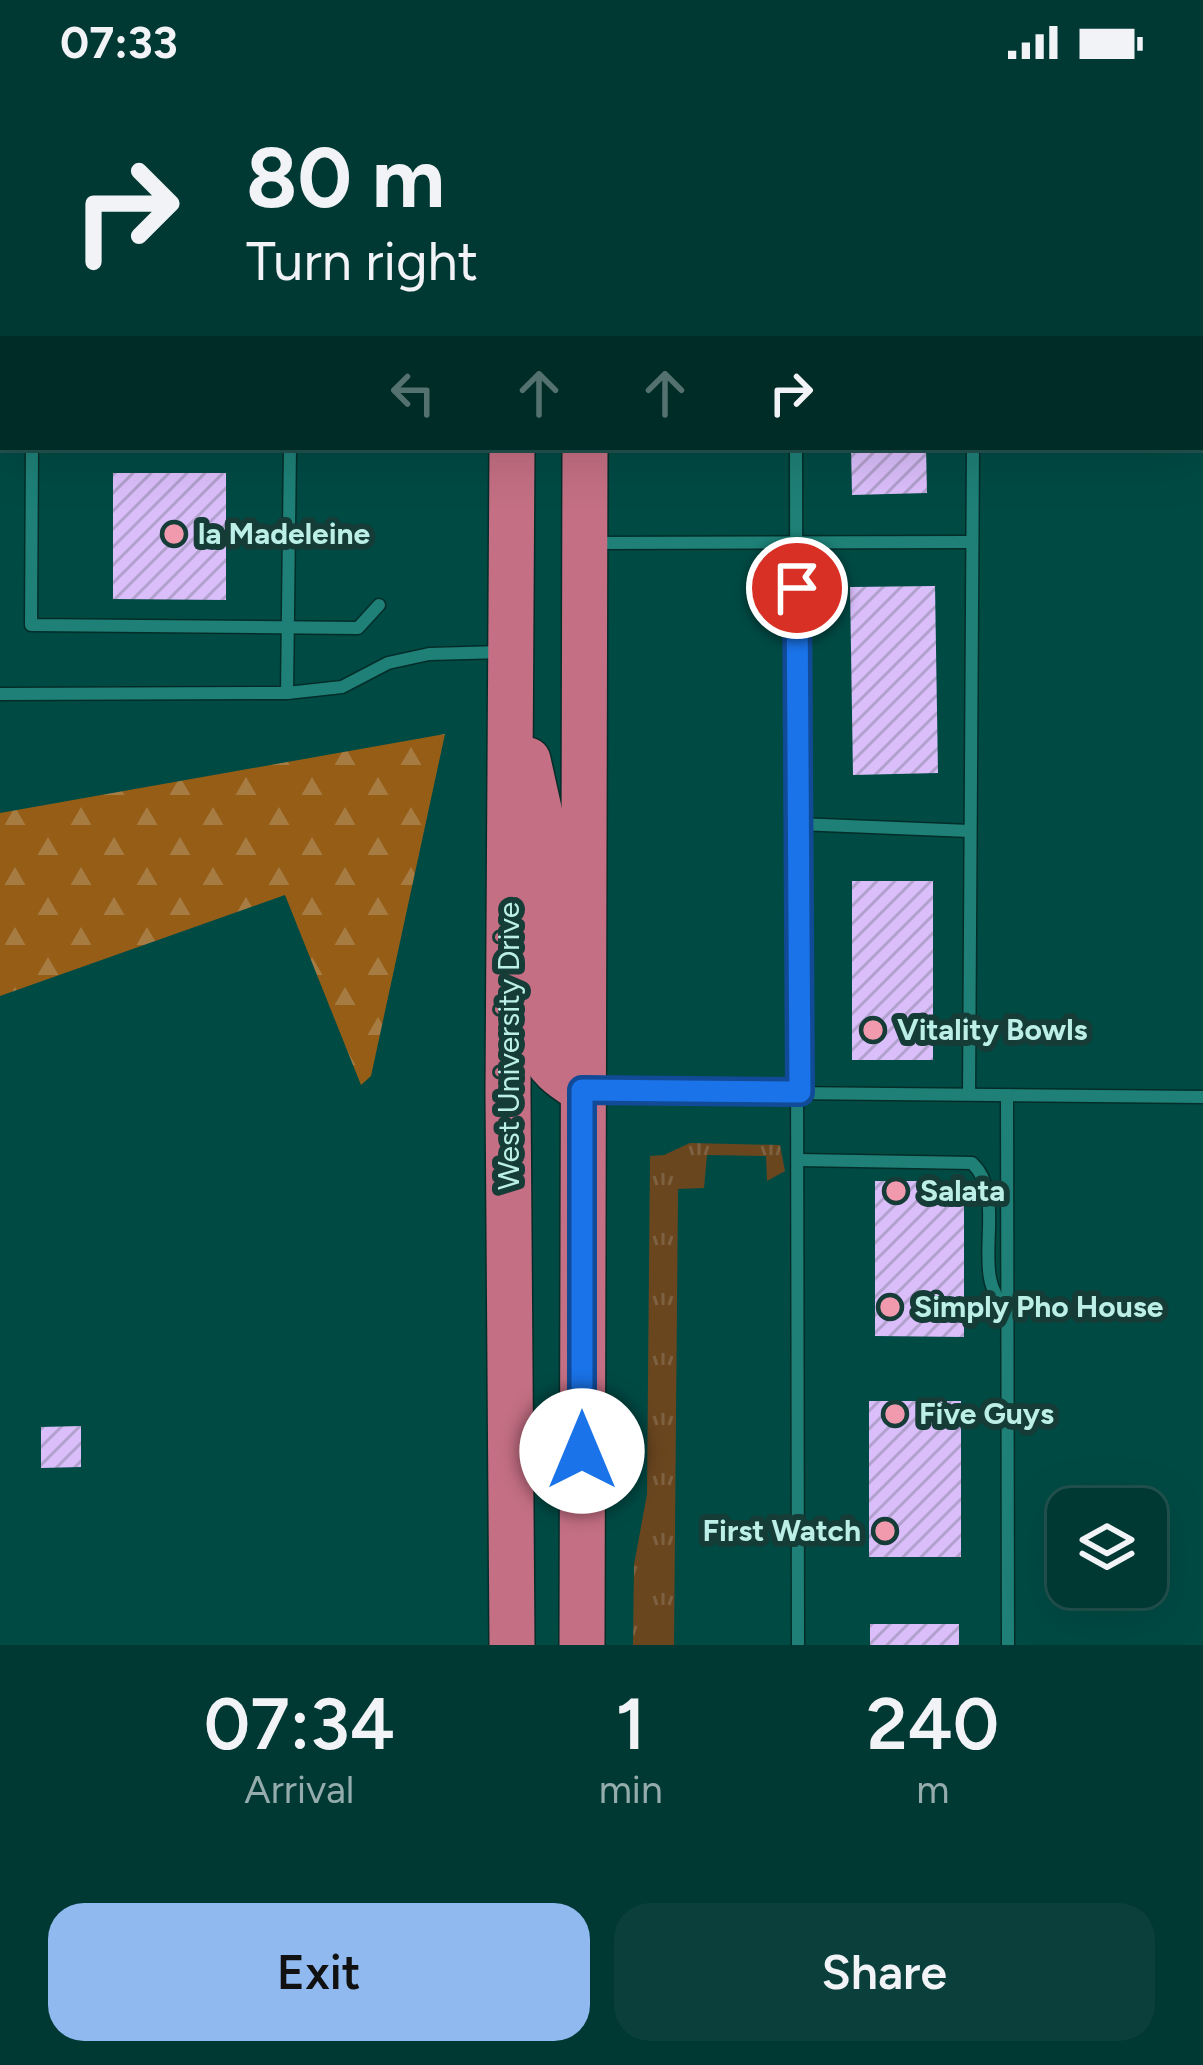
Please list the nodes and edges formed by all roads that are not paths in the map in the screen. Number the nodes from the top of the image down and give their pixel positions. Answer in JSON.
{"nodes":[{"id":1,"x":32,"y":450,"type":"edge"},
{"id":2,"x":290,"y":450,"type":"edge"},
{"id":3,"x":512,"y":450,"type":"edge"},
{"id":4,"x":585,"y":450,"type":"edge"},
{"id":5,"x":796,"y":450,"type":"edge"},
{"id":6,"x":973,"y":450,"type":"edge"},
{"id":7,"x":796,"y":541,"type":"junction"},
{"id":8,"x":971,"y":542,"type":"junction"},
{"id":9,"x":584,"y":543,"type":"junction"},
{"id":10,"x":380,"y":605,"type":"dead end"},
{"id":11,"x":288,"y":628,"type":"junction"},
{"id":12,"x":511,"y":666,"type":"junction"},
{"id":13,"x":287,"y":693,"type":"junction"},
{"id":14,"x":0,"y":694,"type":"edge"},
{"id":15,"x":798,"y":824,"type":"junction"},
{"id":16,"x":970,"y":831,"type":"junction"},
{"id":17,"x":582,"y":1090,"type":"junction"},
{"id":18,"x":508,"y":1092,"type":"junction"},
{"id":19,"x":800,"y":1092,"type":"junction"},
{"id":20,"x":969,"y":1094,"type":"junction"},
{"id":21,"x":1007,"y":1095,"type":"junction"},
{"id":22,"x":1203,"y":1097,"type":"edge"},
{"id":23,"x":799,"y":1160,"type":"junction"},
{"id":24,"x":1008,"y":1314,"type":"junction"},
{"id":25,"x":515,"y":1636,"type":"edge"},
{"id":26,"x":582,"y":1645,"type":"edge"},
{"id":27,"x":798,"y":1645,"type":"edge"},
{"id":28,"x":1008,"y":1645,"type":"edge"}],
"edges":[{"from":1,"to":11,"type":"lane"},
{"from":2,"to":11,"type":"lane"},
{"from":3,"to":12,"type":"highway","name":"West University Drive"},
{"from":4,"to":9,"type":"highway"},
{"from":5,"to":7,"type":"lane"},
{"from":6,"to":8,"type":"lane"},
{"from":7,"to":8,"type":"lane"},
{"from":7,"to":9,"type":"lane"},
{"from":7,"to":15,"type":"lane"},
{"from":8,"to":16,"type":"lane"},
{"from":9,"to":17,"type":"highway"},
{"from":10,"to":11,"type":"lane"},
{"from":11,"to":13,"type":"lane"},
{"from":12,"to":13,"type":"lane"},
{"from":12,"to":17,"type":"highway"},
{"from":12,"to":18,"type":"highway","name":"West University Drive"},
{"from":13,"to":14,"type":"lane"},
{"from":15,"to":16,"type":"lane"},
{"from":15,"to":19,"type":"lane"},
{"from":16,"to":20,"type":"lane"},
{"from":17,"to":18,"type":"highway"},
{"from":17,"to":19,"type":"lane"},
{"from":17,"to":26,"type":"highway"},
{"from":18,"to":25,"type":"highway","name":"West University Drive"},
{"from":19,"to":20,"type":"lane"},
{"from":19,"to":23,"type":"lane"},
{"from":20,"to":21,"type":"lane"},
{"from":21,"to":22,"type":"lane"},
{"from":21,"to":24,"type":"lane"},
{"from":23,"to":24,"type":"lane"},
{"from":23,"to":27,"type":"lane"},
{"from":24,"to":28,"type":"lane"}]}
